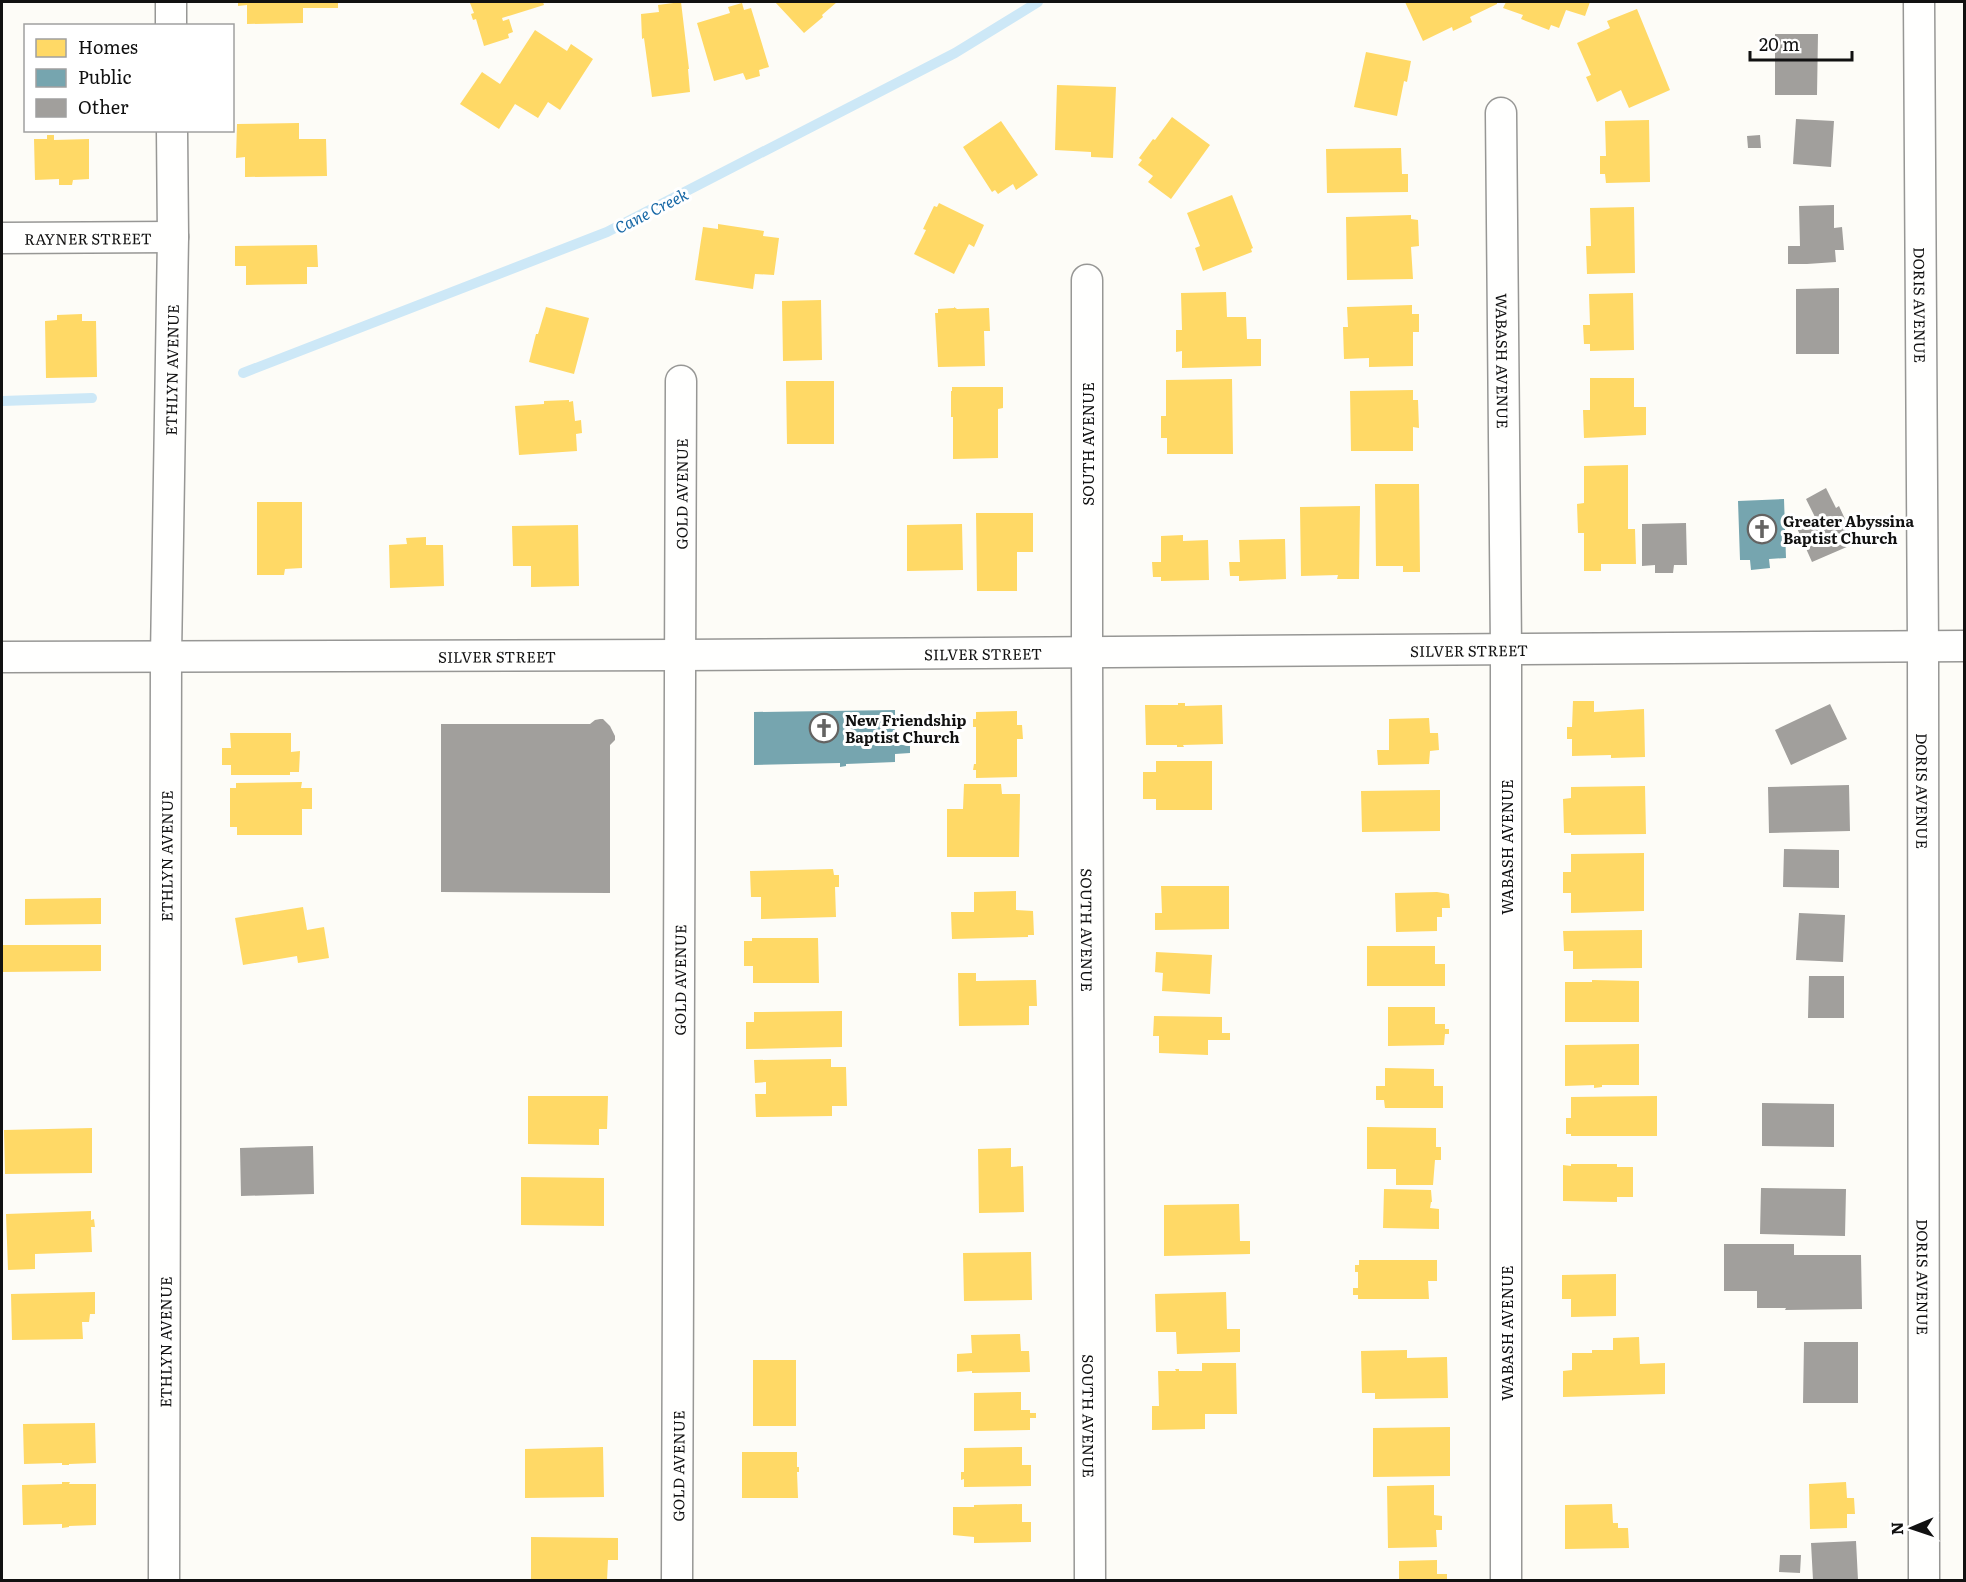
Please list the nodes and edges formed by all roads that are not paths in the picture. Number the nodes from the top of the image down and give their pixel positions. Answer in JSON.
{"nodes":[{"id":1,"x":171,"y":2,"type":"edge"},
{"id":2,"x":1919,"y":2,"type":"edge"},
{"id":3,"x":171,"y":24,"type":"edge"},
{"id":4,"x":1501,"y":113,"type":"dead end"},
{"id":5,"x":172,"y":132,"type":"edge"},
{"id":6,"x":172,"y":237,"type":"junction"},
{"id":7,"x":2,"y":238,"type":"edge"},
{"id":8,"x":1087,"y":280,"type":"dead end"},
{"id":9,"x":681,"y":381,"type":"dead end"},
{"id":10,"x":1923,"y":646,"type":"junction"},
{"id":11,"x":1965,"y":646,"type":"edge"},
{"id":12,"x":1506,"y":650,"type":"junction"},
{"id":13,"x":1087,"y":652,"type":"junction"},
{"id":14,"x":680,"y":655,"type":"junction"},
{"id":15,"x":166,"y":656,"type":"junction"},
{"id":16,"x":2,"y":657,"type":"edge"},
{"id":17,"x":164,"y":1581,"type":"edge"},
{"id":18,"x":677,"y":1581,"type":"edge"},
{"id":19,"x":1090,"y":1581,"type":"edge"},
{"id":20,"x":1506,"y":1581,"type":"edge"},
{"id":21,"x":1924,"y":1581,"type":"edge"}],
"edges":[{"from":1,"to":3,"type":"street"},
{"from":2,"to":10,"type":"street","name":"DORIS AVENUE"},
{"from":4,"to":12,"type":"street","name":"WABASH AVENUE"},
{"from":5,"to":6,"type":"street","name":"ETHLYN AVENUE"},
{"from":6,"to":7,"type":"street","name":"RAYNER STREET"},
{"from":6,"to":15,"type":"street","name":"ETHLYN AVENUE"},
{"from":8,"to":13,"type":"street","name":"SOUTH AVENUE"},
{"from":9,"to":14,"type":"street","name":"GOLD AVENUE"},
{"from":10,"to":11,"type":"street","name":"SILVER STREET"},
{"from":10,"to":12,"type":"street","name":"SILVER STREET"},
{"from":10,"to":21,"type":"street","name":"DORIS AVENUE"},
{"from":12,"to":13,"type":"street","name":"SILVER STREET"},
{"from":12,"to":20,"type":"street","name":"WABASH AVENUE"},
{"from":13,"to":14,"type":"street","name":"SILVER STREET"},
{"from":13,"to":19,"type":"street","name":"SOUTH AVENUE"},
{"from":14,"to":15,"type":"street","name":"SILVER STREET"},
{"from":14,"to":18,"type":"street","name":"GOLD AVENUE"},
{"from":15,"to":16,"type":"street","name":"SILVER STREET"},
{"from":15,"to":17,"type":"street","name":"ETHLYN AVENUE"}]}
